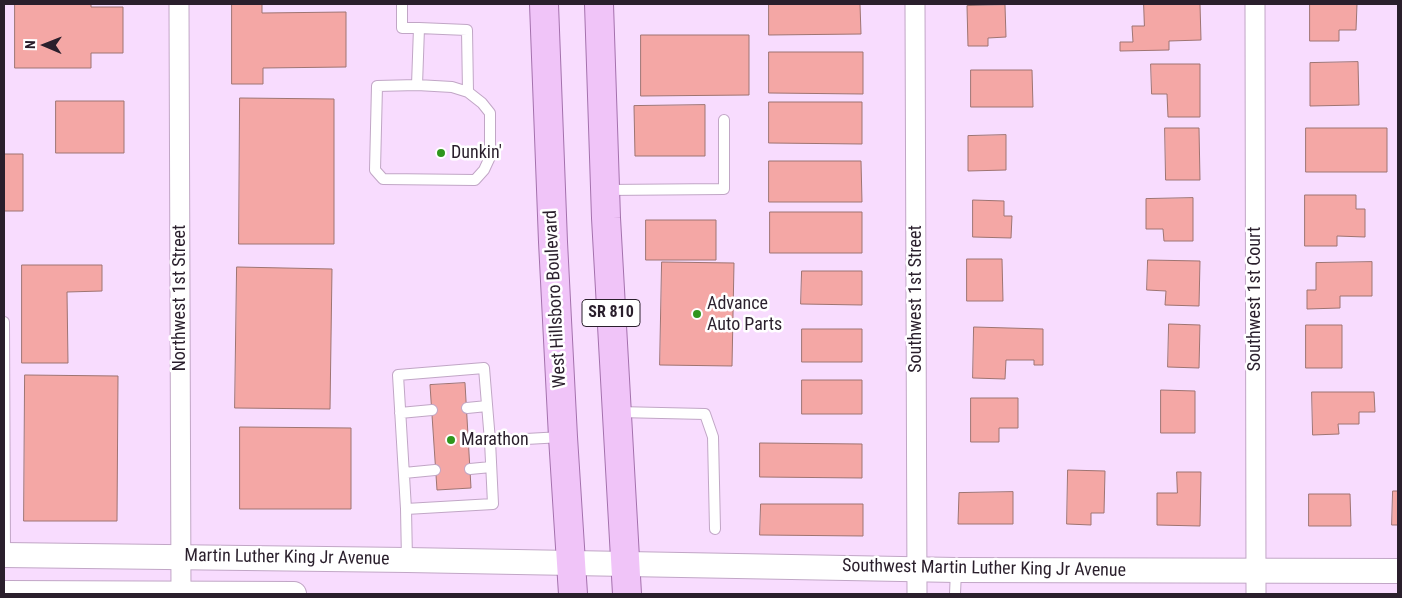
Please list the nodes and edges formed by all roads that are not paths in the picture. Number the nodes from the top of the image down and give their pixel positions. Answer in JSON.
{"nodes":[{"id":1,"x":179,"y":4,"type":"edge"},
{"id":2,"x":402,"y":4,"type":"edge"},
{"id":3,"x":544,"y":4,"type":"edge"},
{"id":4,"x":600,"y":4,"type":"edge"},
{"id":5,"x":915,"y":4,"type":"edge"},
{"id":6,"x":1255,"y":4,"type":"edge"},
{"id":7,"x":419,"y":28,"type":"junction"},
{"id":8,"x":418,"y":85,"type":"junction"},
{"id":9,"x":468,"y":92,"type":"junction"},
{"id":10,"x":724,"y":120,"type":"dead end"},
{"id":11,"x":605,"y":190,"type":"junction"},
{"id":12,"x":4,"y":322,"type":"edge"},
{"id":13,"x":487,"y":406,"type":"junction"},
{"id":14,"x":467,"y":408,"type":"dead end"},
{"id":15,"x":432,"y":410,"type":"dead end"},
{"id":16,"x":617,"y":412,"type":"junction"},
{"id":17,"x":400,"y":413,"type":"junction"},
{"id":18,"x":563,"y":437,"type":"junction"},
{"id":19,"x":490,"y":442,"type":"junction"},
{"id":20,"x":491,"y":467,"type":"junction"},
{"id":21,"x":470,"y":469,"type":"dead end"},
{"id":22,"x":435,"y":470,"type":"dead end"},
{"id":23,"x":404,"y":473,"type":"junction"},
{"id":24,"x":406,"y":509,"type":"junction"},
{"id":25,"x":715,"y":529,"type":"dead end"},
{"id":26,"x":4,"y":555,"type":"edge"},
{"id":27,"x":180,"y":557,"type":"junction"},
{"id":28,"x":407,"y":560,"type":"junction"},
{"id":29,"x":570,"y":562,"type":"junction"},
{"id":30,"x":624,"y":563,"type":"junction"},
{"id":31,"x":917,"y":568,"type":"junction"},
{"id":32,"x":956,"y":570,"type":"junction"},
{"id":33,"x":1256,"y":570,"type":"junction"},
{"id":34,"x":1398,"y":571,"type":"edge"},
{"id":35,"x":181,"y":592,"type":"junction"},
{"id":36,"x":4,"y":593,"type":"edge"},
{"id":37,"x":294,"y":594,"type":"edge"},
{"id":38,"x":573,"y":594,"type":"edge"},
{"id":39,"x":627,"y":594,"type":"edge"},
{"id":40,"x":917,"y":594,"type":"edge"},
{"id":41,"x":955,"y":594,"type":"edge"},
{"id":42,"x":1256,"y":594,"type":"edge"}],
"edges":[{"from":1,"to":27,"type":"street","name":"Northwest 1st Street"},
{"from":2,"to":7,"type":"lane"},
{"from":3,"to":18,"type":"main road","name":"West Hillsboro Boulevard","number":"SR 810"},
{"from":4,"to":11,"type":"main road","number":"SR 810"},
{"from":5,"to":31,"type":"street","name":"Southwest 1st Street"},
{"from":6,"to":33,"type":"street","name":"Southwest 1st Court"},
{"from":7,"to":8,"type":"lane"},
{"from":7,"to":9,"type":"lane"},
{"from":8,"to":9,"type":"lane"},
{"from":8,"to":9,"type":"lane"},
{"from":10,"to":11,"type":"lane"},
{"from":11,"to":16,"type":"main road","number":"SR 810"},
{"from":12,"to":26,"type":"lane"},
{"from":13,"to":14,"type":"lane"},
{"from":13,"to":17,"type":"lane"},
{"from":13,"to":19,"type":"lane"},
{"from":15,"to":17,"type":"lane"},
{"from":16,"to":25,"type":"lane"},
{"from":16,"to":30,"type":"main road","number":"SR 810"},
{"from":17,"to":23,"type":"lane"},
{"from":18,"to":19,"type":"lane"},
{"from":18,"to":29,"type":"main road","name":"West Hillsboro Boulevard","number":"SR 810"},
{"from":19,"to":20,"type":"lane"},
{"from":20,"to":21,"type":"lane"},
{"from":20,"to":24,"type":"lane"},
{"from":22,"to":23,"type":"lane"},
{"from":23,"to":24,"type":"lane"},
{"from":24,"to":28,"type":"lane"},
{"from":26,"to":27,"type":"street","name":"Martin Luther King Jr Avenue"},
{"from":27,"to":28,"type":"street","name":"Martin Luther King Jr Avenue"},
{"from":27,"to":35,"type":"street","name":"Northwest 1st Street"},
{"from":28,"to":29,"type":"street","name":"Martin Luther King Jr Avenue"},
{"from":29,"to":30,"type":"street","name":"Southwest Martin Luther King Jr Avenue"},
{"from":29,"to":38,"type":"main road","name":"West Hillsboro Boulevard","number":"SR 810"},
{"from":30,"to":31,"type":"street","name":"Southwest Martin Luther King Jr Avenue"},
{"from":30,"to":39,"type":"main road","number":"SR 810"},
{"from":31,"to":32,"type":"street","name":"Southwest Martin Luther King Jr Avenue"},
{"from":31,"to":40,"type":"street","name":"Southwest 1st Street"},
{"from":32,"to":33,"type":"street","name":"Southwest Martin Luther King Jr Avenue"},
{"from":32,"to":41,"type":"lane"},
{"from":33,"to":34,"type":"street","name":"Southwest Martin Luther King Jr Avenue"},
{"from":33,"to":42,"type":"street","name":"Southwest 1st Court"},
{"from":35,"to":36,"type":"street","name":"Martin Luther King Jr Avenue"},
{"from":35,"to":37,"type":"street","name":"Martin Luther King Jr Avenue"}]}
